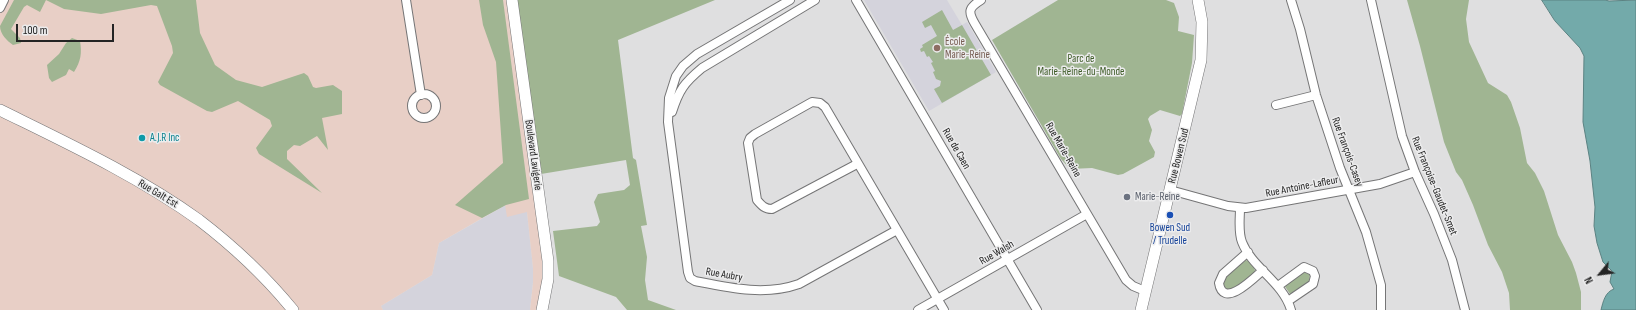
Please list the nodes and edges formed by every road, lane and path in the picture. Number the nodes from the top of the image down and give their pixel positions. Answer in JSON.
{"nodes":[{"id":1,"x":4,"y":0,"type":"edge"},
{"id":2,"x":406,"y":0,"type":"edge"},
{"id":3,"x":512,"y":0,"type":"edge"},
{"id":4,"x":790,"y":0,"type":"edge"},
{"id":5,"x":814,"y":0,"type":"edge"},
{"id":6,"x":856,"y":0,"type":"edge"},
{"id":7,"x":981,"y":0,"type":"edge"},
{"id":8,"x":1198,"y":0,"type":"edge"},
{"id":9,"x":1291,"y":0,"type":"edge"},
{"id":10,"x":1371,"y":0,"type":"edge"},
{"id":11,"x":0,"y":8,"type":"edge"},
{"id":12,"x":421,"y":95,"type":"dead end"},
{"id":13,"x":1316,"y":95,"type":"junction"},
{"id":14,"x":1276,"y":105,"type":"dead end"},
{"id":15,"x":0,"y":110,"type":"edge"},
{"id":16,"x":668,"y":122,"type":"junction"},
{"id":17,"x":857,"y":164,"type":"junction"},
{"id":18,"x":1415,"y":172,"type":"junction"},
{"id":19,"x":1170,"y":190,"type":"junction"},
{"id":20,"x":1349,"y":190,"type":"junction"},
{"id":21,"x":1240,"y":208,"type":"junction"},
{"id":22,"x":1087,"y":214,"type":"junction"},
{"id":23,"x":897,"y":230,"type":"junction"},
{"id":24,"x":1248,"y":252,"type":"junction"},
{"id":25,"x":1008,"y":260,"type":"junction"},
{"id":26,"x":1263,"y":270,"type":"junction"},
{"id":27,"x":1278,"y":286,"type":"junction"},
{"id":28,"x":1145,"y":292,"type":"junction"},
{"id":29,"x":938,"y":299,"type":"junction"},
{"id":30,"x":1288,"y":301,"type":"junction"},
{"id":31,"x":293,"y":310,"type":"edge"},
{"id":32,"x":542,"y":310,"type":"edge"},
{"id":33,"x":918,"y":310,"type":"edge"},
{"id":34,"x":944,"y":310,"type":"edge"},
{"id":35,"x":1037,"y":310,"type":"edge"},
{"id":36,"x":1141,"y":310,"type":"edge"},
{"id":37,"x":1291,"y":310,"type":"edge"},
{"id":38,"x":1380,"y":310,"type":"edge"},
{"id":39,"x":1465,"y":310,"type":"edge"}],
"edges":[{"from":1,"to":11,"type":"street"},
{"from":2,"to":12,"type":"street"},
{"from":3,"to":32,"type":"street","name":"Boulevard Lavigerie"},
{"from":4,"to":16,"type":"street","name":"Rue Aubry"},
{"from":5,"to":16,"type":"street","name":"Rue Aubry"},
{"from":6,"to":25,"type":"street","name":"Rue de Caen"},
{"from":7,"to":22,"type":"street","name":"Rue Marie-Reine"},
{"from":8,"to":19,"type":"street","name":"Rue Bowen Sud"},
{"from":9,"to":13,"type":"street","name":"Rue François-Casey"},
{"from":10,"to":18,"type":"street","name":"Rue Françoise-Gaudet-Smet"},
{"from":13,"to":14,"type":"street"},
{"from":13,"to":20,"type":"street","name":"Rue François-Casey"},
{"from":15,"to":31,"type":"street","name":"Rue Galt Est"},
{"from":16,"to":23,"type":"street","name":"Rue Aubry"},
{"from":17,"to":17,"type":"street"},
{"from":17,"to":23,"type":"street"},
{"from":18,"to":20,"type":"street","name":"Rue Antoine-Lafleur"},
{"from":18,"to":39,"type":"street","name":"Rue Françoise-Gaudet-Smet"},
{"from":19,"to":21,"type":"street","name":"Rue Antoine-Lafleur"},
{"from":19,"to":28,"type":"street","name":"Rue Bowen Sud"},
{"from":20,"to":21,"type":"street","name":"Rue Antoine-Lafleur"},
{"from":20,"to":38,"type":"street","name":"Rue François-Casey"},
{"from":21,"to":24,"type":"street"},
{"from":22,"to":25,"type":"street","name":"Rue Walsh"},
{"from":22,"to":28,"type":"street","name":"Rue Marie-Reine"},
{"from":23,"to":29,"type":"street"},
{"from":24,"to":26,"type":"street"},
{"from":24,"to":26,"type":"street"},
{"from":25,"to":29,"type":"street","name":"Rue Walsh"},
{"from":25,"to":35,"type":"street","name":"Rue de Caen"},
{"from":26,"to":27,"type":"street"},
{"from":27,"to":30,"type":"street"},
{"from":27,"to":30,"type":"street"},
{"from":28,"to":36,"type":"street","name":"Rue Bowen Sud"},
{"from":29,"to":33,"type":"street","name":"Rue Walsh"},
{"from":29,"to":34,"type":"street"},
{"from":30,"to":37,"type":"street"}]}
